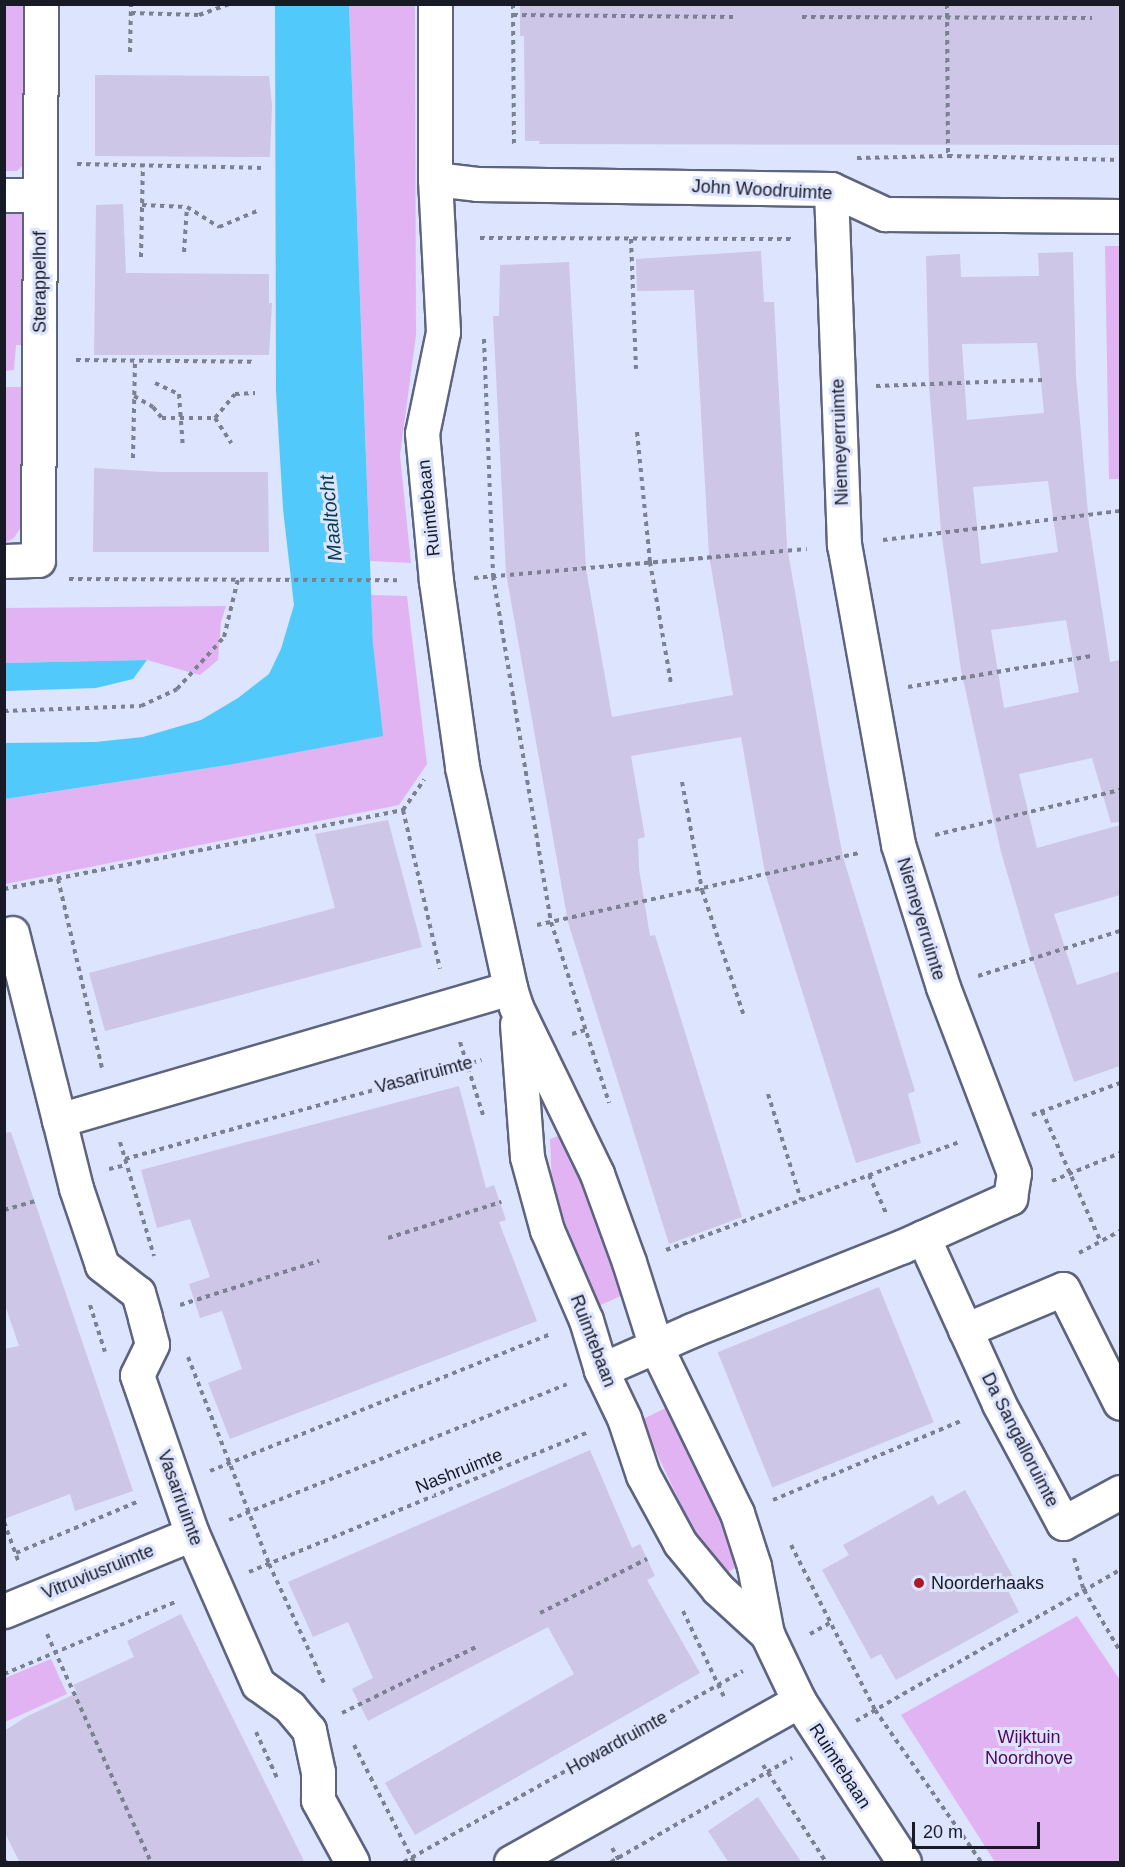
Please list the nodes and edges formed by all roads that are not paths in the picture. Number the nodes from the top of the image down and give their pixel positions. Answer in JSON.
{"nodes":[{"id":1,"x":41,"y":4,"type":"edge"},
{"id":2,"x":435,"y":4,"type":"edge"},
{"id":3,"x":435,"y":179,"type":"junction"},
{"id":4,"x":831,"y":189,"type":"junction"},
{"id":5,"x":4,"y":195,"type":"edge"},
{"id":6,"x":40,"y":195,"type":"junction"},
{"id":7,"x":1120,"y":216,"type":"edge"},
{"id":8,"x":4,"y":561,"type":"edge"},
{"id":9,"x":12,"y":933,"type":"dead end"},
{"id":10,"x":513,"y":998,"type":"junction"},
{"id":11,"x":527,"y":1048,"type":"junction"},
{"id":12,"x":59,"y":1120,"type":"junction"},
{"id":13,"x":923,"y":1237,"type":"junction"},
{"id":14,"x":965,"y":1330,"type":"junction"},
{"id":15,"x":656,"y":1347,"type":"junction"},
{"id":16,"x":601,"y":1370,"type":"junction"},
{"id":17,"x":1120,"y":1402,"type":"edge"},
{"id":18,"x":1120,"y":1492,"type":"edge"},
{"id":19,"x":192,"y":1534,"type":"junction"},
{"id":20,"x":19,"y":1605,"type":"edge"},
{"id":21,"x":771,"y":1643,"type":"junction"},
{"id":22,"x":799,"y":1701,"type":"junction"},
{"id":23,"x":352,"y":1863,"type":"edge"},
{"id":24,"x":511,"y":1863,"type":"edge"},
{"id":25,"x":904,"y":1863,"type":"edge"}],
"edges":[{"from":1,"to":6,"type":"street","name":"Sterappelhof"},
{"from":2,"to":3,"type":"street","name":"Ruimtebaan"},
{"from":3,"to":4,"type":"street","name":"John Woodruimte"},
{"from":3,"to":10,"type":"street","name":"Ruimtebaan"},
{"from":4,"to":7,"type":"street","name":"John Woodruimte"},
{"from":4,"to":13,"type":"street","name":"Niemeyerruimte"},
{"from":5,"to":6,"type":"street"},
{"from":6,"to":8,"type":"street","name":"Sterappelhof"},
{"from":9,"to":12,"type":"street","name":"Vasariruimte"},
{"from":10,"to":11,"type":"street","name":"Ruimtebaan"},
{"from":10,"to":12,"type":"street"},
{"from":11,"to":15,"type":"street","name":"Ruimtebaan"},
{"from":11,"to":16,"type":"street","name":"Ruimtebaan"},
{"from":12,"to":19,"type":"street","name":"Vasariruimte"},
{"from":13,"to":14,"type":"street","name":"Da Sangalloruimte"},
{"from":13,"to":15,"type":"street"},
{"from":14,"to":17,"type":"street"},
{"from":14,"to":18,"type":"street","name":"Da Sangalloruimte"},
{"from":15,"to":16,"type":"street"},
{"from":15,"to":21,"type":"street","name":"Ruimtebaan"},
{"from":16,"to":21,"type":"street","name":"Ruimtebaan"},
{"from":19,"to":20,"type":"street","name":"Vitruviusruimte"},
{"from":19,"to":23,"type":"street","name":"Vasariruimte"},
{"from":21,"to":22,"type":"street","name":"Ruimtebaan"},
{"from":22,"to":24,"type":"street"},
{"from":22,"to":25,"type":"street","name":"Ruimtebaan"}]}
